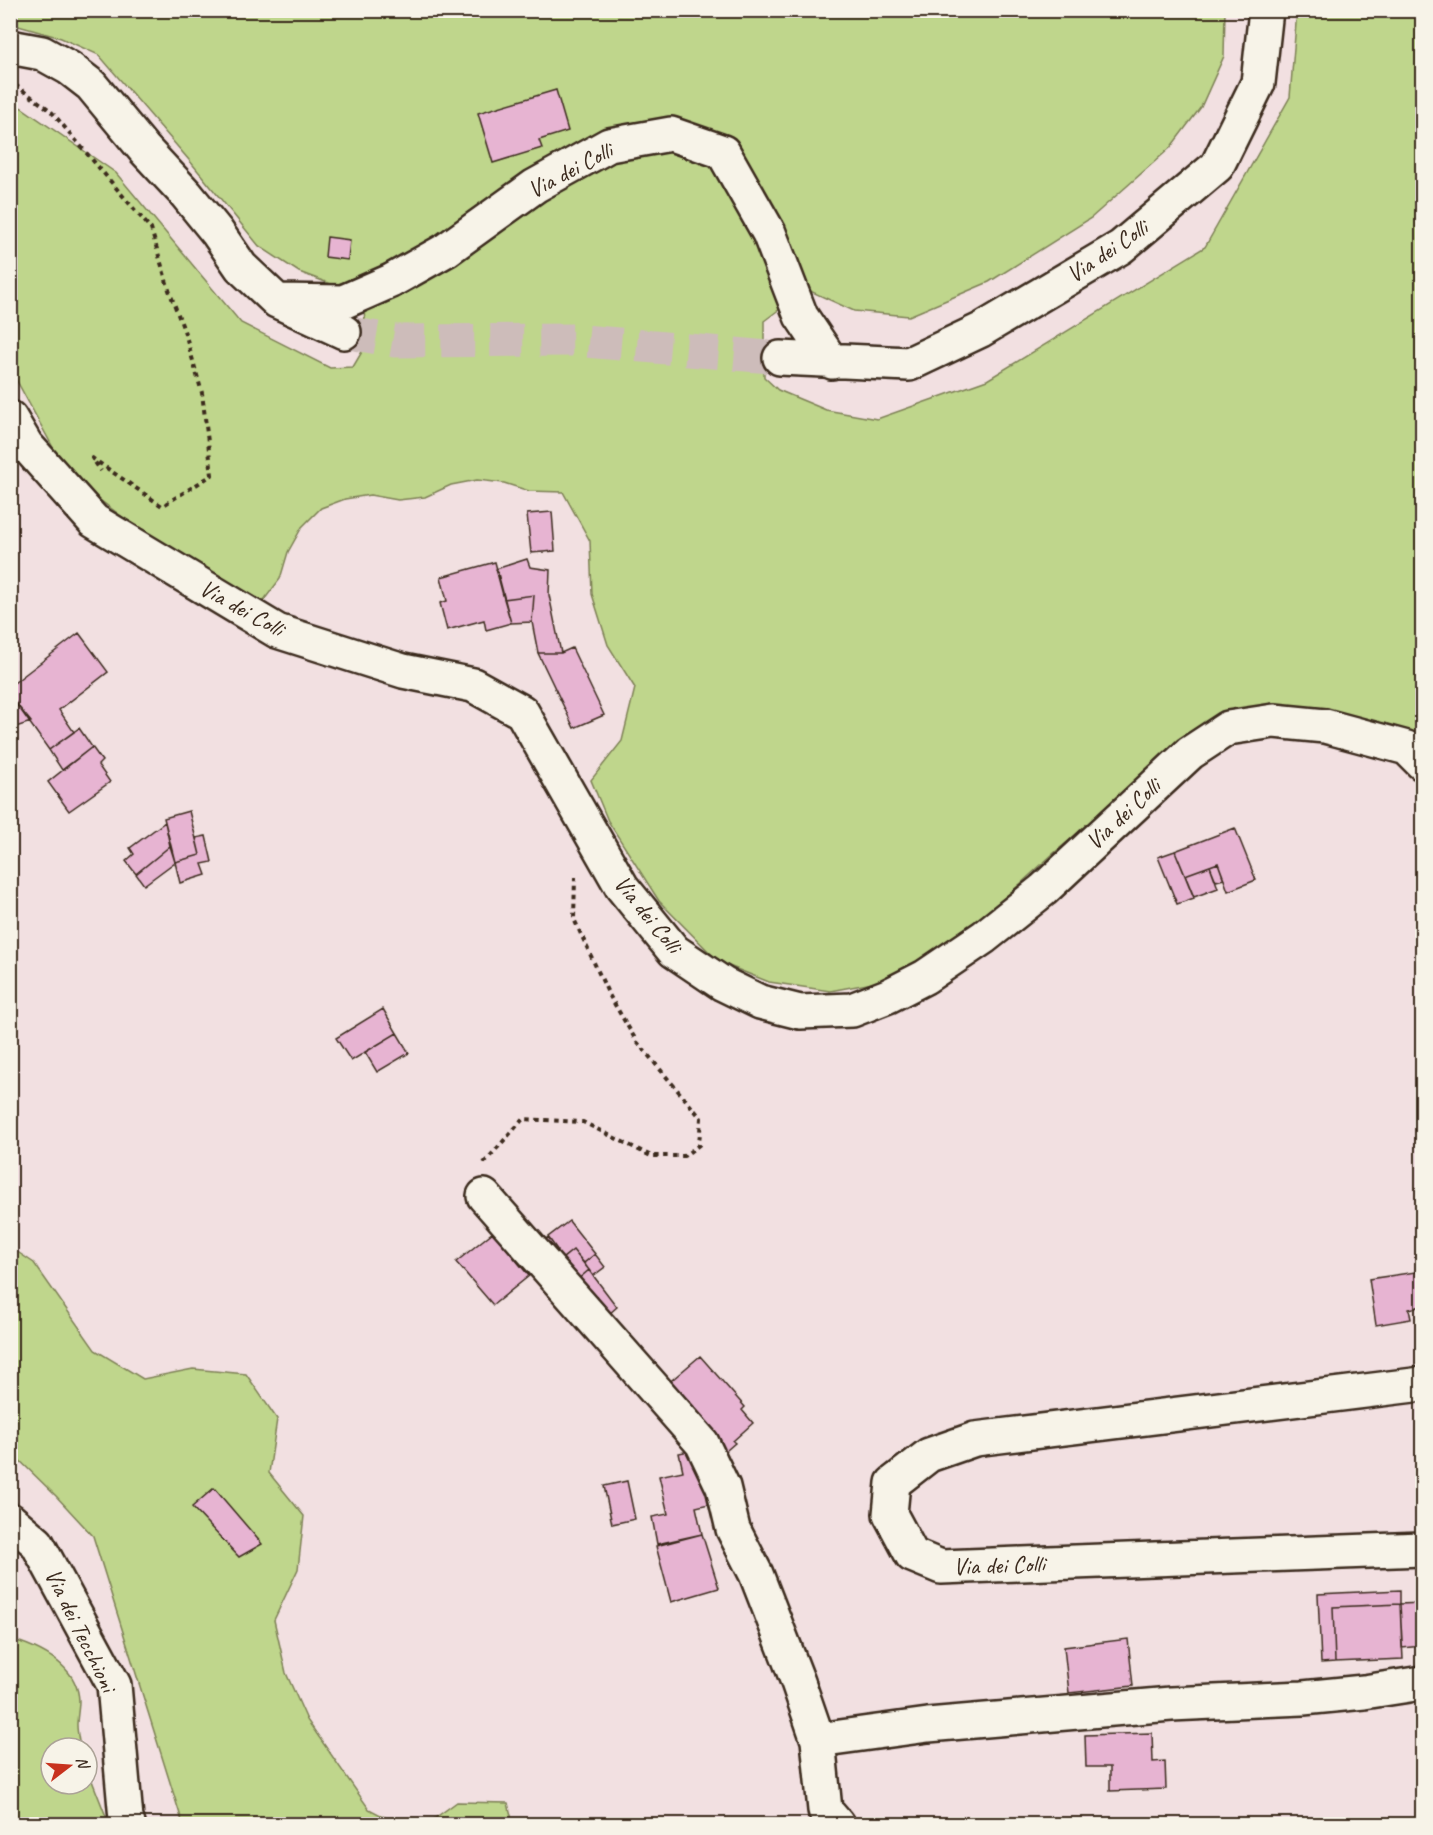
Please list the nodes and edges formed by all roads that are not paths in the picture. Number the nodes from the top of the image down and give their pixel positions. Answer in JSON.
{"nodes":[{"id":1,"x":1266,"y":10,"type":"edge"},
{"id":2,"x":10,"y":47,"type":"edge"},
{"id":3,"x":278,"y":301,"type":"junction"},
{"id":4,"x":344,"y":332,"type":"tunnel mouth"},
{"id":5,"x":780,"y":358,"type":"tunnel mouth"},
{"id":6,"x":832,"y":362,"type":"junction"},
{"id":7,"x":10,"y":418,"type":"edge"},
{"id":8,"x":1422,"y":763,"type":"edge"},
{"id":9,"x":484,"y":1196,"type":"road end"},
{"id":10,"x":1422,"y":1384,"type":"edge"},
{"id":11,"x":10,"y":1520,"type":"edge"},
{"id":12,"x":1422,"y":1550,"type":"edge"},
{"id":13,"x":1422,"y":1683,"type":"edge"},
{"id":14,"x":818,"y":1740,"type":"junction"},
{"id":15,"x":128,"y":1824,"type":"edge"},
{"id":16,"x":837,"y":1824,"type":"edge"}],
"edges":[{"from":1,"to":6,"type":"street","name":"Via dei Colli"},
{"from":2,"to":3,"type":"street"},
{"from":3,"to":4,"type":"street"},
{"from":3,"to":6,"type":"street","name":"Via dei Colli"},
{"from":5,"to":6,"type":"street","name":"Via dei Colli"},
{"from":7,"to":8,"type":"street","name":"Via dei Colli"},
{"from":9,"to":14,"type":"street"},
{"from":10,"to":12,"type":"street","name":"Via dei Colli"},
{"from":11,"to":15,"type":"street","name":"Via dei Tecchioni"},
{"from":13,"to":14,"type":"street"},
{"from":14,"to":16,"type":"street"}]}
